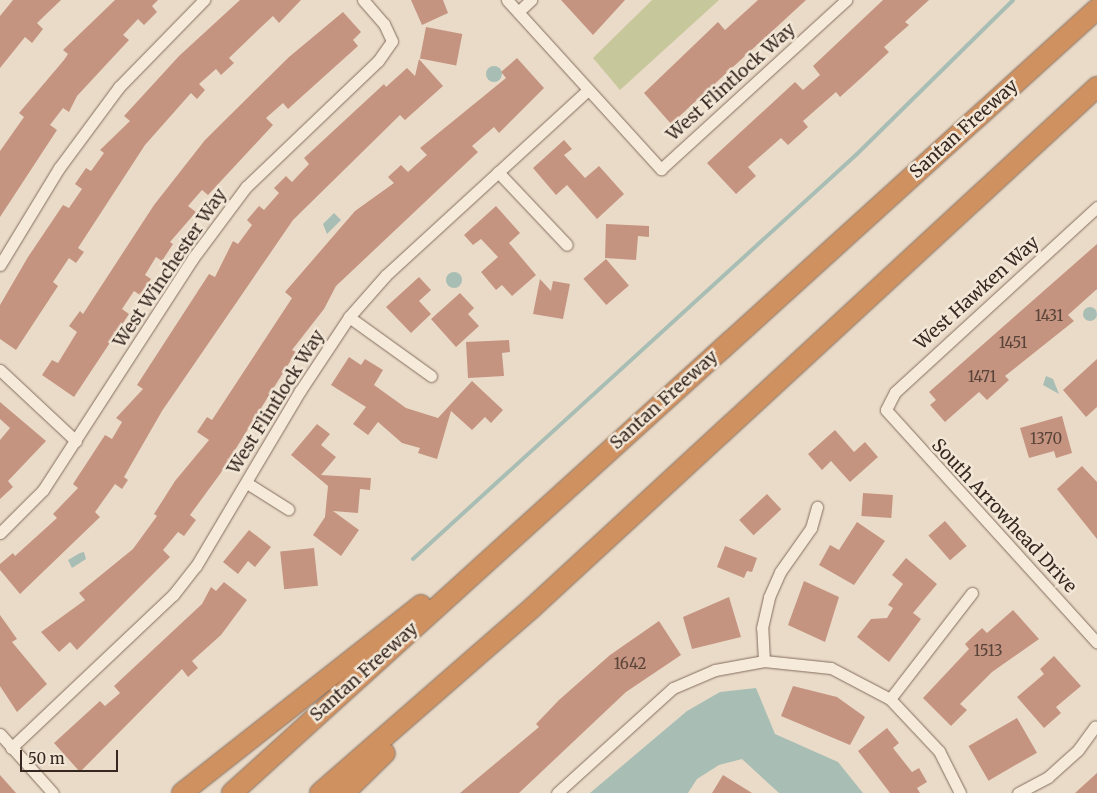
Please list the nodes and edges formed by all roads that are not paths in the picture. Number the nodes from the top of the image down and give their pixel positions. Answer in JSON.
{"nodes":[{"id":1,"x":204,"y":0,"type":"edge"},
{"id":2,"x":363,"y":0,"type":"edge"},
{"id":3,"x":507,"y":0,"type":"edge"},
{"id":4,"x":531,"y":0,"type":"edge"},
{"id":5,"x":846,"y":0,"type":"edge"},
{"id":6,"x":1097,"y":9,"type":"edge"},
{"id":7,"x":518,"y":12,"type":"junction"},
{"id":8,"x":1097,"y":87,"type":"edge"},
{"id":9,"x":588,"y":90,"type":"junction"},
{"id":10,"x":1097,"y":95,"type":"edge"},
{"id":11,"x":1022,"y":155,"type":"junction"},
{"id":12,"x":498,"y":172,"type":"junction"},
{"id":13,"x":1097,"y":207,"type":"edge"},
{"id":14,"x":567,"y":245,"type":"dead end"},
{"id":15,"x":0,"y":265,"type":"edge"},
{"id":16,"x":349,"y":317,"type":"junction"},
{"id":17,"x":0,"y":370,"type":"edge"},
{"id":18,"x":431,"y":376,"type":"dead end"},
{"id":19,"x":886,"y":410,"type":"joint"},
{"id":20,"x":76,"y":441,"type":"junction"},
{"id":21,"x":247,"y":482,"type":"junction"},
{"id":22,"x":817,"y":507,"type":"dead end"},
{"id":23,"x":288,"y":508,"type":"dead end"},
{"id":24,"x":531,"y":520,"type":"junction"},
{"id":25,"x":0,"y":533,"type":"edge"},
{"id":26,"x":972,"y":592,"type":"dead end"},
{"id":27,"x":532,"y":608,"type":"junction"},
{"id":28,"x":1097,"y":643,"type":"edge"},
{"id":29,"x":764,"y":661,"type":"junction"},
{"id":30,"x":890,"y":699,"type":"junction"},
{"id":31,"x":1095,"y":727,"type":"dead end"},
{"id":32,"x":0,"y":734,"type":"edge"},
{"id":33,"x":11,"y":748,"type":"junction"},
{"id":34,"x":53,"y":793,"type":"edge"},
{"id":35,"x":182,"y":793,"type":"edge"},
{"id":36,"x":232,"y":793,"type":"edge"},
{"id":37,"x":320,"y":793,"type":"edge"},
{"id":38,"x":344,"y":793,"type":"edge"},
{"id":39,"x":557,"y":793,"type":"edge"},
{"id":40,"x":960,"y":793,"type":"edge"},
{"id":41,"x":1018,"y":793,"type":"edge"}],
"edges":[{"from":1,"to":15,"type":"street"},
{"from":2,"to":20,"type":"street","name":"West Winchester Way"},
{"from":3,"to":7,"type":"street"},
{"from":4,"to":7,"type":"street"},
{"from":5,"to":9,"type":"street","name":"West Flintlock Way"},
{"from":6,"to":24,"type":"highway","name":"Santan Freeway"},
{"from":7,"to":9,"type":"street"},
{"from":8,"to":11,"type":"highway"},
{"from":9,"to":12,"type":"street","name":"West Flintlock Way"},
{"from":10,"to":11,"type":"highway"},
{"from":11,"to":27,"type":"highway"},
{"from":12,"to":14,"type":"street"},
{"from":12,"to":16,"type":"street","name":"West Flintlock Way"},
{"from":13,"to":19,"type":"street","name":"West Hawken Way"},
{"from":16,"to":18,"type":"street"},
{"from":16,"to":21,"type":"street","name":"West Flintlock Way"},
{"from":17,"to":20,"type":"street"},
{"from":19,"to":28,"type":"street","name":"South Arrowhead Drive"},
{"from":20,"to":25,"type":"street","name":"West Winchester Way"},
{"from":21,"to":23,"type":"street"},
{"from":21,"to":33,"type":"street","name":"West Flintlock Way"},
{"from":22,"to":29,"type":"street"},
{"from":24,"to":35,"type":"highway"},
{"from":24,"to":36,"type":"highway","name":"Santan Freeway"},
{"from":26,"to":30,"type":"street"},
{"from":27,"to":37,"type":"highway"},
{"from":27,"to":38,"type":"highway"},
{"from":29,"to":30,"type":"street"},
{"from":29,"to":39,"type":"street"},
{"from":30,"to":40,"type":"street"},
{"from":31,"to":41,"type":"street"},
{"from":32,"to":33,"type":"street"},
{"from":33,"to":34,"type":"street"}]}
